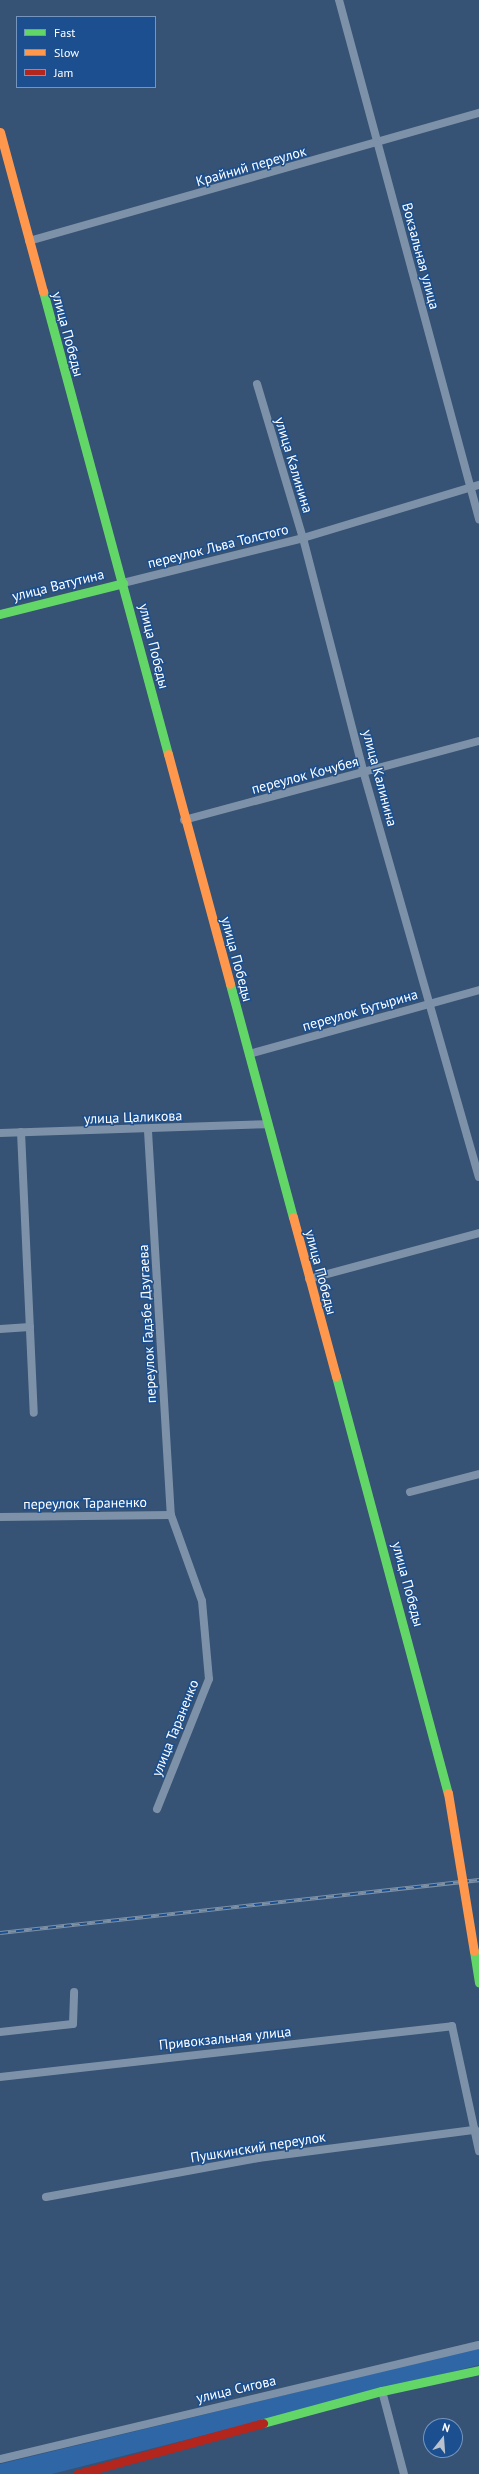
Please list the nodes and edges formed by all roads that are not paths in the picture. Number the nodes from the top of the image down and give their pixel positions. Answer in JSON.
{"nodes":[{"id":1,"x":339,"y":0,"type":"edge"},
{"id":2,"x":479,"y":114,"type":"edge"},
{"id":3,"x":0,"y":132,"type":"edge"},
{"id":4,"x":377,"y":145,"type":"junction"},
{"id":5,"x":29,"y":241,"type":"junction"},
{"id":6,"x":257,"y":384,"type":"dead end"},
{"id":7,"x":475,"y":486,"type":"edge"},
{"id":8,"x":479,"y":518,"type":"edge"},
{"id":9,"x":303,"y":538,"type":"junction"},
{"id":10,"x":123,"y":583,"type":"junction"},
{"id":11,"x":0,"y":614,"type":"edge"},
{"id":12,"x":479,"y":741,"type":"edge"},
{"id":13,"x":364,"y":774,"type":"junction"},
{"id":14,"x":184,"y":820,"type":"junction"},
{"id":15,"x":479,"y":990,"type":"edge"},
{"id":16,"x":431,"y":1003,"type":"junction"},
{"id":17,"x":249,"y":1054,"type":"junction"},
{"id":18,"x":267,"y":1124,"type":"junction"},
{"id":19,"x":148,"y":1131,"type":"junction"},
{"id":20,"x":21,"y":1132,"type":"junction"},
{"id":21,"x":0,"y":1133,"type":"edge"},
{"id":22,"x":479,"y":1177,"type":"edge"},
{"id":23,"x":479,"y":1233,"type":"edge"},
{"id":24,"x":309,"y":1279,"type":"junction"},
{"id":25,"x":30,"y":1327,"type":"junction"},
{"id":26,"x":0,"y":1329,"type":"edge"},
{"id":27,"x":34,"y":1413,"type":"dead end"},
{"id":28,"x":479,"y":1474,"type":"edge"},
{"id":29,"x":410,"y":1492,"type":"dead end"},
{"id":30,"x":171,"y":1515,"type":"junction"},
{"id":31,"x":0,"y":1518,"type":"edge"},
{"id":32,"x":157,"y":1809,"type":"dead end"},
{"id":33,"x":479,"y":1983,"type":"edge"},
{"id":34,"x":74,"y":1992,"type":"dead end"},
{"id":35,"x":0,"y":2032,"type":"edge"},
{"id":36,"x":0,"y":2077,"type":"edge"},
{"id":37,"x":475,"y":2130,"type":"junction"},
{"id":38,"x":479,"y":2151,"type":"edge"},
{"id":39,"x":46,"y":2197,"type":"dead end"},
{"id":40,"x":479,"y":2345,"type":"edge"},
{"id":41,"x":479,"y":2370,"type":"edge"},
{"id":42,"x":382,"y":2392,"type":"junction"},
{"id":43,"x":0,"y":2459,"type":"edge"},
{"id":44,"x":76,"y":2474,"type":"edge"},
{"id":45,"x":404,"y":2474,"type":"edge"}],
"edges":[{"from":1,"to":4,"type":"street","name":"Вокзальная улица"},
{"from":2,"to":4,"type":"street","name":"Крайний переулок"},
{"from":3,"to":5,"type":"main road","name":"улица Победы"},
{"from":4,"to":5,"type":"street","name":"Крайний переулок"},
{"from":4,"to":7,"type":"street","name":"Вокзальная улица"},
{"from":5,"to":10,"type":"main road","name":"улица Победы"},
{"from":6,"to":9,"type":"street","name":"улица Калинина"},
{"from":7,"to":8,"type":"street","name":"Вокзальная улица"},
{"from":7,"to":9,"type":"street","name":"переулок Льва Толстого"},
{"from":9,"to":10,"type":"street","name":"переулок Льва Толстого"},
{"from":9,"to":13,"type":"street","name":"улица Калинина"},
{"from":10,"to":11,"type":"main road","name":"улица Ватутина"},
{"from":10,"to":14,"type":"main road","name":"улица Победы"},
{"from":12,"to":13,"type":"street","name":"переулок Кочубея"},
{"from":13,"to":14,"type":"street","name":"переулок Кочубея"},
{"from":13,"to":16,"type":"street","name":"улица Калинина"},
{"from":14,"to":17,"type":"main road","name":"улица Победы"},
{"from":15,"to":16,"type":"street","name":"переулок Бутырина"},
{"from":16,"to":17,"type":"street","name":"переулок Бутырина"},
{"from":16,"to":22,"type":"street","name":"улица Калинина"},
{"from":17,"to":18,"type":"main road","name":"улица Победы"},
{"from":18,"to":19,"type":"street","name":"улица Цаликова"},
{"from":18,"to":24,"type":"main road","name":"улица Победы"},
{"from":19,"to":20,"type":"street","name":"улица Цаликова"},
{"from":19,"to":30,"type":"street","name":"переулок Гадзбе Дзугаева"},
{"from":20,"to":21,"type":"street","name":"улица Цаликова"},
{"from":20,"to":25,"type":"street"},
{"from":23,"to":24,"type":"street"},
{"from":24,"to":33,"type":"main road","name":"улица Победы","bridge":true},
{"from":25,"to":26,"type":"street"},
{"from":25,"to":27,"type":"street"},
{"from":28,"to":29,"type":"street"},
{"from":30,"to":31,"type":"street","name":"переулок Тараненко"},
{"from":30,"to":32,"type":"street","name":"улица Тараненко"},
{"from":34,"to":35,"type":"street"},
{"from":36,"to":37,"type":"street","name":"Привокзальная улица"},
{"from":37,"to":38,"type":"street"},
{"from":37,"to":39,"type":"street","name":"Пушкинский переулок"},
{"from":40,"to":43,"type":"street","name":"улица Сигова"},
{"from":41,"to":42,"type":"main road"},
{"from":42,"to":44,"type":"main road"},
{"from":42,"to":45,"type":"street"}]}
